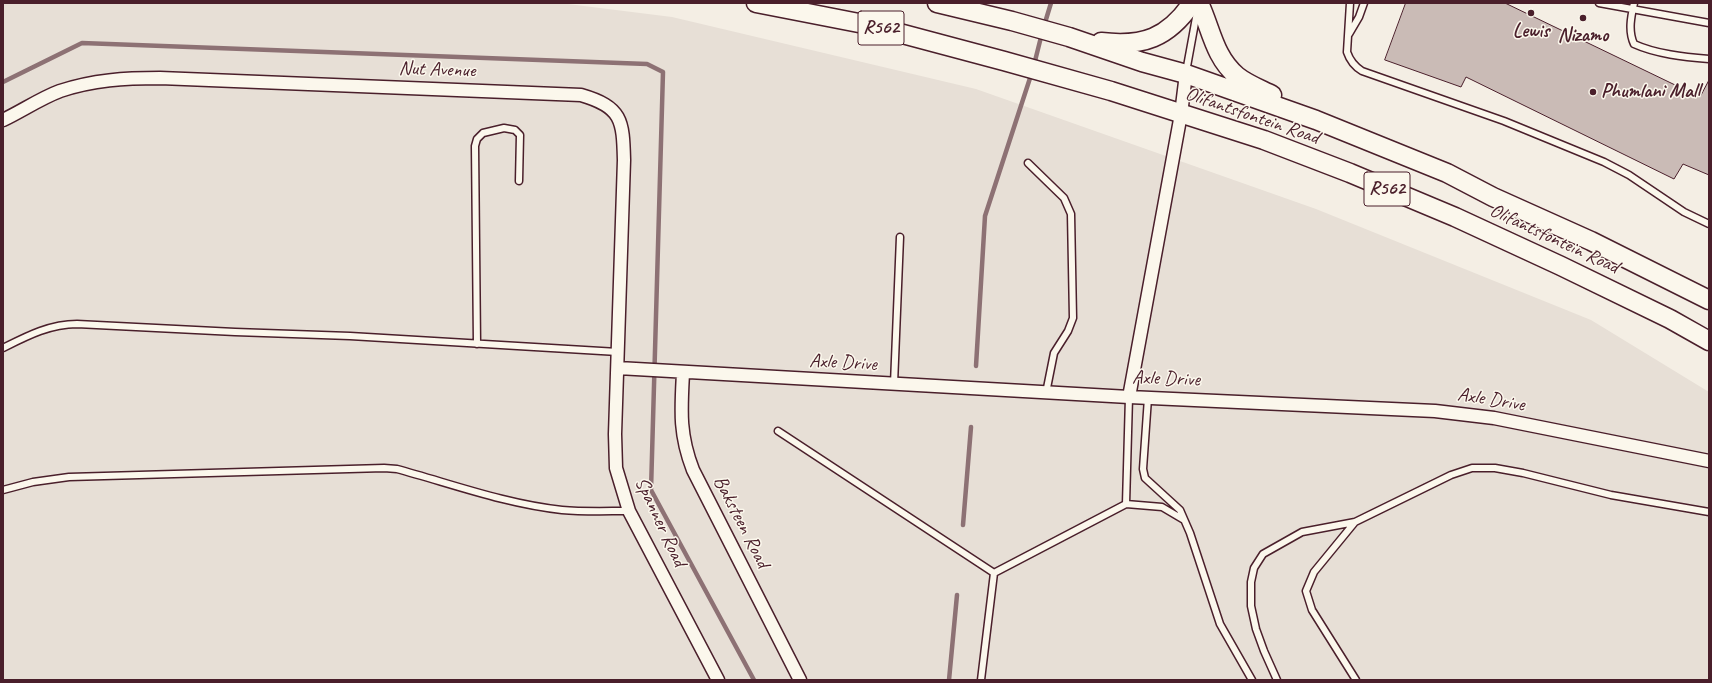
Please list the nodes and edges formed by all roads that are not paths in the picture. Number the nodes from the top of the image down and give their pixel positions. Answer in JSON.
{"nodes":[{"id":1,"x":756,"y":3,"type":"edge"},
{"id":2,"x":937,"y":3,"type":"edge"},
{"id":3,"x":1192,"y":3,"type":"edge"},
{"id":4,"x":1199,"y":3,"type":"edge"},
{"id":5,"x":1350,"y":3,"type":"edge"},
{"id":6,"x":1364,"y":3,"type":"edge"},
{"id":7,"x":1599,"y":3,"type":"edge"},
{"id":8,"x":1634,"y":6,"type":"edge"},
{"id":9,"x":1709,"y":23,"type":"edge"},
{"id":10,"x":1064,"y":36,"type":"junction"},
{"id":11,"x":1348,"y":38,"type":"junction"},
{"id":12,"x":1709,"y":59,"type":"edge"},
{"id":13,"x":1186,"y":74,"type":"junction"},
{"id":14,"x":1181,"y":114,"type":"junction"},
{"id":15,"x":3,"y":120,"type":"edge"},
{"id":16,"x":1316,"y":120,"type":"junction"},
{"id":17,"x":1028,"y":163,"type":"dead end"},
{"id":18,"x":519,"y":181,"type":"dead end"},
{"id":19,"x":1709,"y":224,"type":"edge"},
{"id":20,"x":900,"y":237,"type":"dead end"},
{"id":21,"x":1709,"y":300,"type":"edge"},
{"id":22,"x":1709,"y":341,"type":"edge"},
{"id":23,"x":476,"y":344,"type":"junction"},
{"id":24,"x":3,"y":348,"type":"edge"},
{"id":25,"x":618,"y":352,"type":"junction"},
{"id":26,"x":618,"y":368,"type":"junction"},
{"id":27,"x":683,"y":373,"type":"junction"},
{"id":28,"x":894,"y":384,"type":"junction"},
{"id":29,"x":1046,"y":393,"type":"junction"},
{"id":30,"x":1129,"y":397,"type":"junction"},
{"id":31,"x":1148,"y":398,"type":"junction"},
{"id":32,"x":778,"y":431,"type":"dead end"},
{"id":33,"x":1709,"y":462,"type":"edge"},
{"id":34,"x":3,"y":490,"type":"edge"},
{"id":35,"x":1126,"y":504,"type":"junction"},
{"id":36,"x":629,"y":511,"type":"junction"},
{"id":37,"x":1709,"y":512,"type":"edge"},
{"id":38,"x":1184,"y":520,"type":"junction"},
{"id":39,"x":1355,"y":522,"type":"junction"},
{"id":40,"x":994,"y":573,"type":"junction"},
{"id":41,"x":718,"y":680,"type":"edge"},
{"id":42,"x":800,"y":680,"type":"edge"},
{"id":43,"x":981,"y":680,"type":"edge"},
{"id":44,"x":1252,"y":680,"type":"edge"},
{"id":45,"x":1278,"y":680,"type":"edge"},
{"id":46,"x":1356,"y":680,"type":"edge"}],
"edges":[{"from":1,"to":14,"type":"main road","name":"Olifantsfontein Road","number":"R562"},
{"from":2,"to":10,"type":"main road","name":"Olifantsfontein Road","number":"R562"},
{"from":3,"to":10,"type":"main road"},
{"from":4,"to":13,"type":"lane"},
{"from":4,"to":16,"type":"main road"},
{"from":5,"to":11,"type":"lane"},
{"from":6,"to":11,"type":"lane"},
{"from":7,"to":8,"type":"lane"},
{"from":8,"to":9,"type":"lane"},
{"from":8,"to":12,"type":"lane"},
{"from":10,"to":13,"type":"main road","name":"Olifantsfontein Road","number":"R562"},
{"from":11,"to":19,"type":"lane"},
{"from":13,"to":14,"type":"street"},
{"from":13,"to":16,"type":"main road","name":"Olifantsfontein Road","number":"R562"},
{"from":14,"to":22,"type":"main road","name":"Olifantsfontein Road","number":"R562"},
{"from":14,"to":30,"type":"street"},
{"from":15,"to":25,"type":"street","name":"Nut Avenue"},
{"from":16,"to":21,"type":"main road","name":"Olifantsfontein Road","number":"R562"},
{"from":17,"to":29,"type":"lane"},
{"from":18,"to":23,"type":"lane"},
{"from":20,"to":28,"type":"lane"},
{"from":23,"to":24,"type":"lane"},
{"from":23,"to":25,"type":"lane"},
{"from":25,"to":26,"type":"street","name":"Nut Avenue"},
{"from":26,"to":27,"type":"street","name":"Axle Drive"},
{"from":26,"to":36,"type":"street","name":"Spanner Road"},
{"from":27,"to":28,"type":"street","name":"Axle Drive"},
{"from":27,"to":42,"type":"street","name":"Baksteen Road"},
{"from":28,"to":29,"type":"street","name":"Axle Drive"},
{"from":29,"to":30,"type":"street","name":"Axle Drive"},
{"from":30,"to":31,"type":"street","name":"Axle Drive"},
{"from":30,"to":35,"type":"lane"},
{"from":31,"to":33,"type":"street","name":"Axle Drive"},
{"from":31,"to":38,"type":"lane"},
{"from":32,"to":40,"type":"lane"},
{"from":34,"to":36,"type":"lane"},
{"from":35,"to":38,"type":"lane"},
{"from":35,"to":40,"type":"lane"},
{"from":36,"to":41,"type":"street","name":"Spanner Road"},
{"from":37,"to":39,"type":"lane"},
{"from":38,"to":44,"type":"lane"},
{"from":39,"to":45,"type":"lane"},
{"from":39,"to":46,"type":"lane"},
{"from":40,"to":43,"type":"lane"}]}
